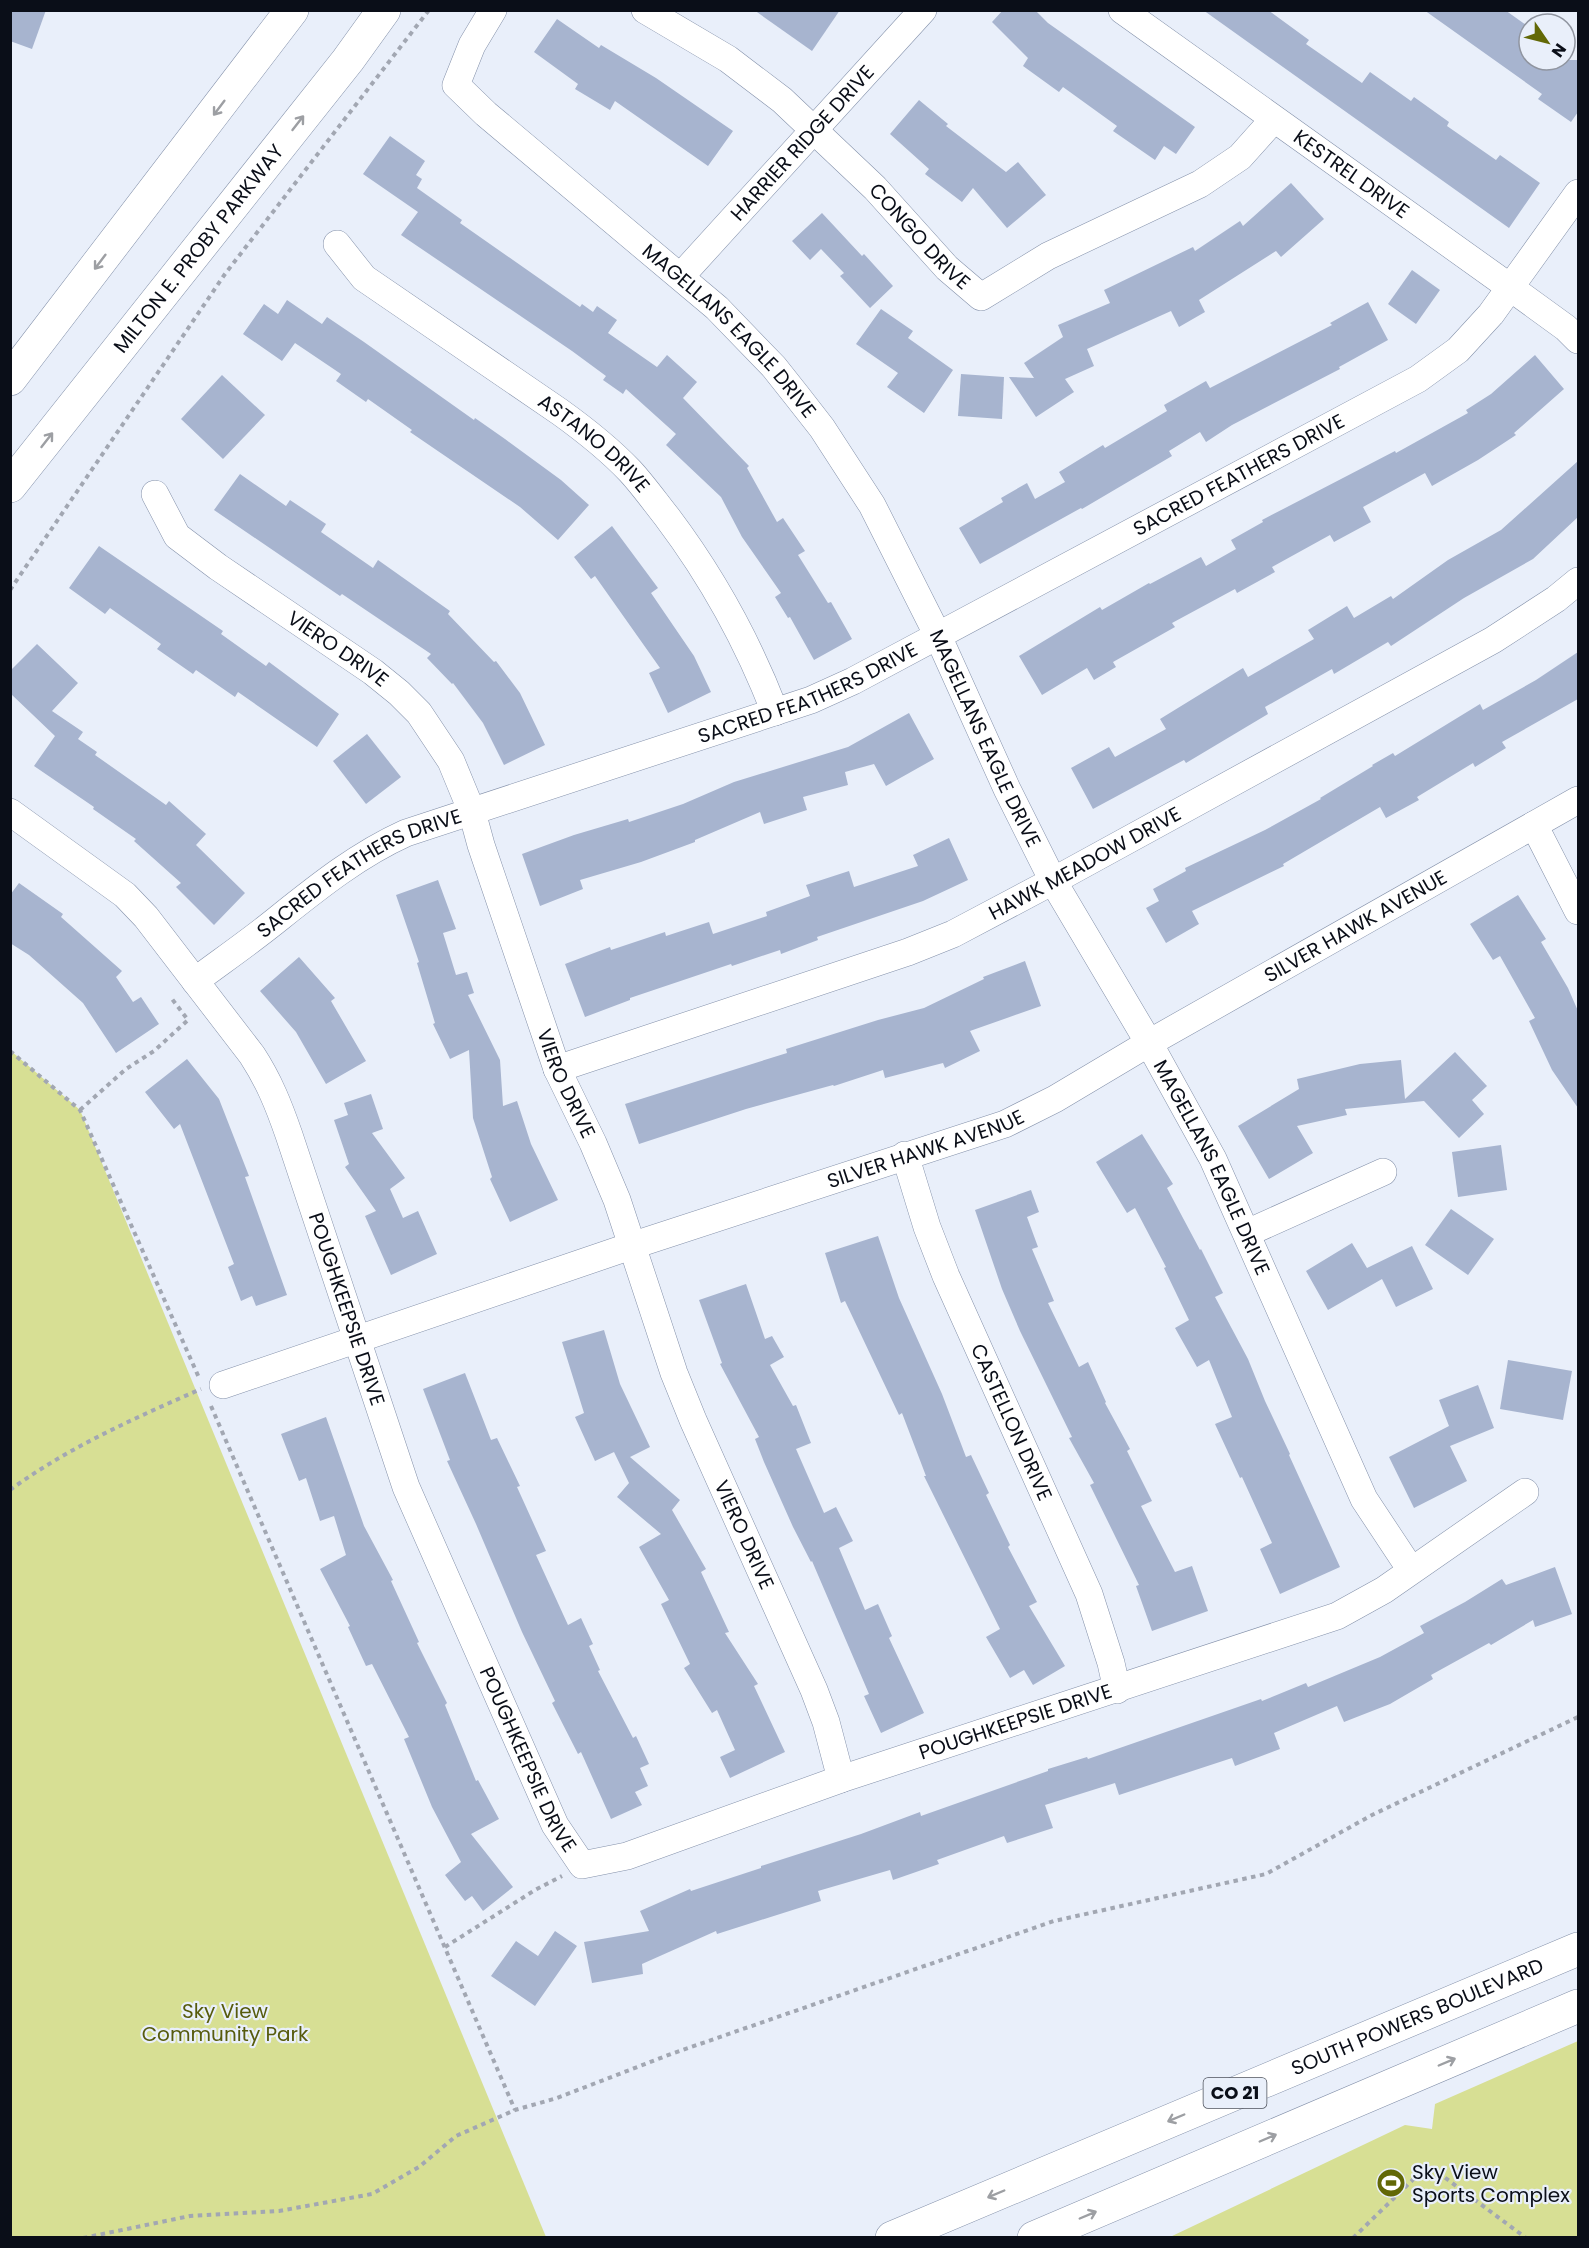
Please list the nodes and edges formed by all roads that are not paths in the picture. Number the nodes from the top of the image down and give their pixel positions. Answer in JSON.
{"nodes":[{"id":1,"x":270,"y":10,"type":"edge"},
{"id":2,"x":292,"y":10,"type":"edge"},
{"id":3,"x":384,"y":10,"type":"edge"},
{"id":4,"x":493,"y":10,"type":"edge"},
{"id":5,"x":645,"y":10,"type":"edge"},
{"id":6,"x":922,"y":10,"type":"edge"},
{"id":7,"x":1122,"y":10,"type":"edge"},
{"id":8,"x":250,"y":68,"type":"junction"},
{"id":9,"x":1273,"y":120,"type":"junction"},
{"id":10,"x":814,"y":130,"type":"junction"},
{"id":11,"x":1578,"y":193,"type":"edge"},
{"id":12,"x":337,"y":244,"type":"dead end"},
{"id":13,"x":681,"y":276,"type":"junction"},
{"id":14,"x":1511,"y":288,"type":"junction"},
{"id":15,"x":1578,"y":340,"type":"edge"},
{"id":16,"x":10,"y":380,"type":"edge"},
{"id":17,"x":10,"y":486,"type":"edge"},
{"id":18,"x":155,"y":494,"type":"dead end"},
{"id":19,"x":1578,"y":581,"type":"edge"},
{"id":20,"x":938,"y":636,"type":"junction"},
{"id":21,"x":775,"y":712,"type":"junction"},
{"id":22,"x":1578,"y":800,"type":"edge"},
{"id":23,"x":10,"y":812,"type":"edge"},
{"id":24,"x":472,"y":812,"type":"junction"},
{"id":25,"x":1534,"y":825,"type":"junction"},
{"id":26,"x":1053,"y":881,"type":"junction"},
{"id":27,"x":1578,"y":911,"type":"edge"},
{"id":28,"x":195,"y":981,"type":"junction"},
{"id":29,"x":1149,"y":1043,"type":"junction"},
{"id":30,"x":557,"y":1069,"type":"junction"},
{"id":31,"x":905,"y":1155,"type":"junction"},
{"id":32,"x":1383,"y":1172,"type":"dead end"},
{"id":33,"x":1247,"y":1233,"type":"junction"},
{"id":34,"x":631,"y":1246,"type":"junction"},
{"id":35,"x":356,"y":1338,"type":"junction"},
{"id":36,"x":213,"y":1387,"type":"road end"},
{"id":37,"x":1525,"y":1492,"type":"dead end"},
{"id":38,"x":1411,"y":1570,"type":"junction"},
{"id":39,"x":1117,"y":1690,"type":"junction"},
{"id":40,"x":841,"y":1779,"type":"junction"},
{"id":41,"x":1578,"y":1949,"type":"edge"},
{"id":42,"x":1578,"y":2006,"type":"edge"},
{"id":43,"x":892,"y":2238,"type":"edge"},
{"id":44,"x":1034,"y":2238,"type":"edge"}],
"edges":[{"from":1,"to":8,"type":"highway"},
{"from":2,"to":8,"type":"highway"},
{"from":17,"to":3,"type":"highway","name":"MILTON E. PROBY PARKWAY","one_way":true},
{"from":4,"to":13,"type":"street","name":"MAGELLANS EAGLE DRIVE"},
{"from":5,"to":10,"type":"street","name":"CONGO DRIVE"},
{"from":6,"to":10,"type":"street","name":"HARRIER RIDGE DRIVE"},
{"from":7,"to":9,"type":"street","name":"KESTREL DRIVE"},
{"from":8,"to":16,"type":"highway","one_way":true},
{"from":9,"to":10,"type":"street","name":"CONGO DRIVE"},
{"from":9,"to":14,"type":"street","name":"KESTREL DRIVE"},
{"from":10,"to":13,"type":"street","name":"HARRIER RIDGE DRIVE"},
{"from":11,"to":14,"type":"street","name":"SACRED FEATHERS DRIVE"},
{"from":12,"to":21,"type":"street","name":"ASTANO DRIVE"},
{"from":13,"to":20,"type":"street","name":"MAGELLANS EAGLE DRIVE"},
{"from":14,"to":15,"type":"street","name":"KESTREL DRIVE"},
{"from":14,"to":20,"type":"street","name":"SACRED FEATHERS DRIVE"},
{"from":18,"to":24,"type":"street","name":"VIERO DRIVE"},
{"from":19,"to":26,"type":"street","name":"HAWK MEADOW DRIVE"},
{"from":20,"to":21,"type":"street","name":"SACRED FEATHERS DRIVE"},
{"from":20,"to":26,"type":"street","name":"MAGELLANS EAGLE DRIVE"},
{"from":21,"to":24,"type":"street","name":"SACRED FEATHERS DRIVE"},
{"from":22,"to":25,"type":"street","name":"SILVER HAWK AVENUE"},
{"from":23,"to":28,"type":"street","name":"POUGHKEEPSIE DRIVE"},
{"from":24,"to":28,"type":"street","name":"SACRED FEATHERS DRIVE"},
{"from":24,"to":30,"type":"street","name":"VIERO DRIVE"},
{"from":25,"to":27,"type":"street"},
{"from":25,"to":29,"type":"street","name":"SILVER HAWK AVENUE"},
{"from":26,"to":29,"type":"street","name":"MAGELLANS EAGLE DRIVE"},
{"from":26,"to":30,"type":"street","name":"HAWK MEADOW DRIVE"},
{"from":28,"to":35,"type":"street","name":"POUGHKEEPSIE DRIVE"},
{"from":29,"to":31,"type":"street","name":"SILVER HAWK AVENUE"},
{"from":29,"to":33,"type":"street","name":"MAGELLANS EAGLE DRIVE"},
{"from":30,"to":34,"type":"street","name":"VIERO DRIVE"},
{"from":31,"to":34,"type":"street","name":"SILVER HAWK AVENUE"},
{"from":31,"to":39,"type":"street","name":"CASTELLON DRIVE"},
{"from":32,"to":33,"type":"street"},
{"from":33,"to":38,"type":"street","name":"MAGELLANS EAGLE DRIVE"},
{"from":34,"to":35,"type":"street","name":"SILVER HAWK AVENUE"},
{"from":34,"to":40,"type":"street","name":"VIERO DRIVE"},
{"from":35,"to":36,"type":"street","name":"SILVER HAWK AVENUE"},
{"from":35,"to":40,"type":"street","name":"POUGHKEEPSIE DRIVE"},
{"from":37,"to":38,"type":"street","name":"POUGHKEEPSIE DRIVE"},
{"from":38,"to":39,"type":"street","name":"POUGHKEEPSIE DRIVE"},
{"from":39,"to":40,"type":"street","name":"POUGHKEEPSIE DRIVE"},
{"from":41,"to":43,"type":"highway","name":"SOUTH POWERS BOULEVARD","number":"CO 21","one_way":true},
{"from":44,"to":42,"type":"highway","number":"CO 21","one_way":true}]}
